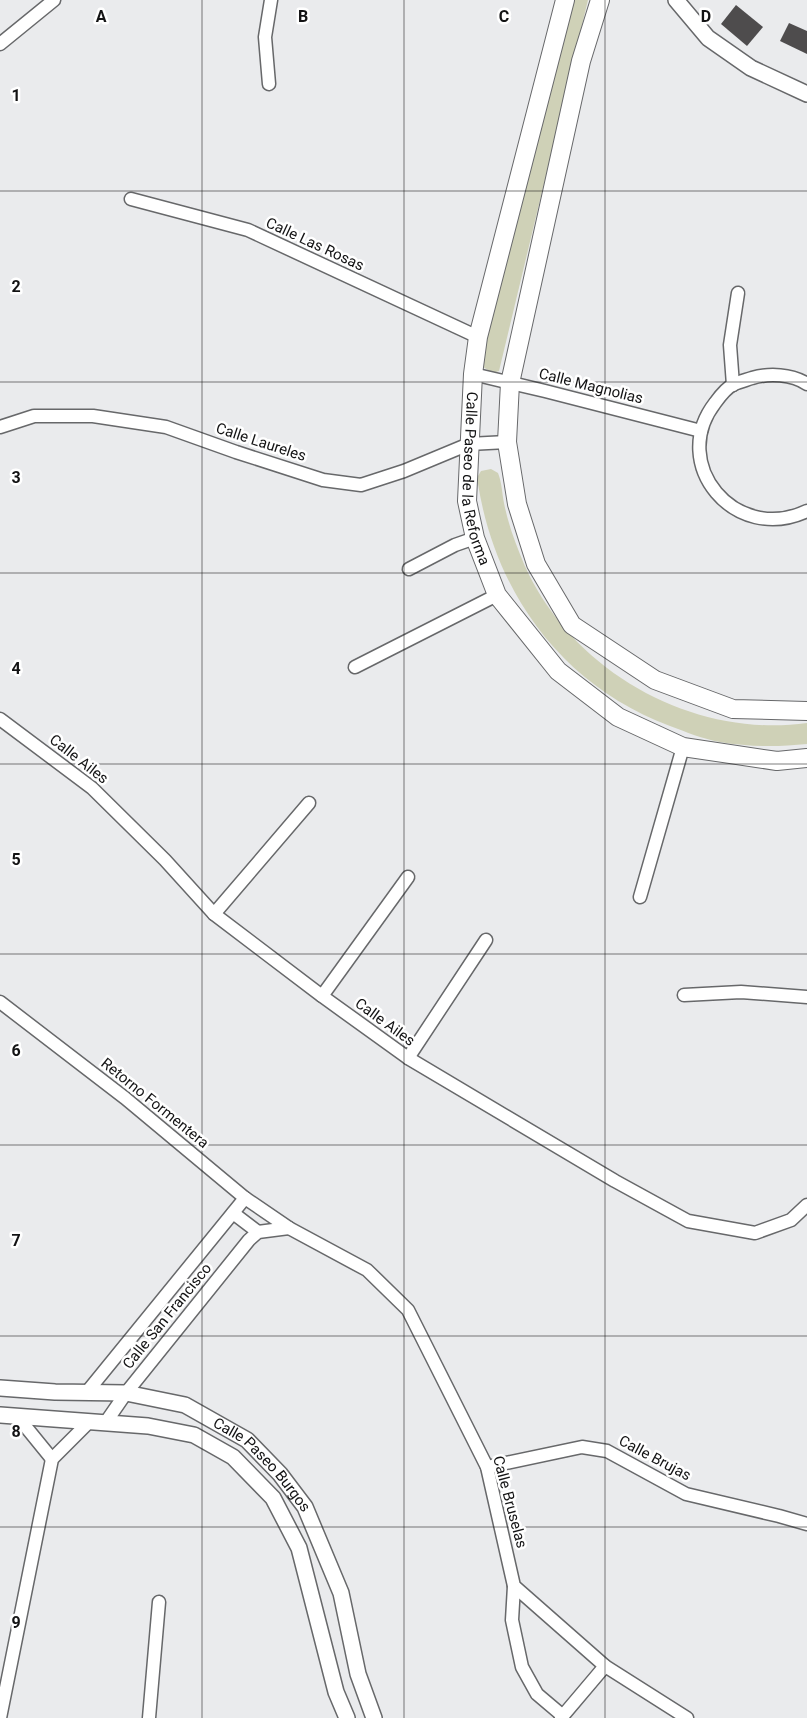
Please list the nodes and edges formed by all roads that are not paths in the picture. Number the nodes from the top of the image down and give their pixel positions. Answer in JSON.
{"nodes":[{"id":1,"x":54,"y":0,"type":"edge"},
{"id":2,"x":271,"y":0,"type":"edge"},
{"id":3,"x":565,"y":0,"type":"edge"},
{"id":4,"x":600,"y":0,"type":"edge"},
{"id":5,"x":676,"y":0,"type":"edge"},
{"id":6,"x":0,"y":44,"type":"edge"},
{"id":7,"x":269,"y":84,"type":"dead end"},
{"id":8,"x":807,"y":94,"type":"edge"},
{"id":9,"x":131,"y":199,"type":"dead end"},
{"id":10,"x":738,"y":293,"type":"dead end"},
{"id":11,"x":478,"y":337,"type":"junction"},
{"id":12,"x":473,"y":374,"type":"junction"},
{"id":13,"x":510,"y":383,"type":"junction"},
{"id":14,"x":807,"y":384,"type":"edge"},
{"id":15,"x":733,"y":385,"type":"junction"},
{"id":16,"x":0,"y":427,"type":"edge"},
{"id":17,"x":701,"y":431,"type":"junction"},
{"id":18,"x":507,"y":442,"type":"junction"},
{"id":19,"x":469,"y":444,"type":"junction"},
{"id":20,"x":807,"y":510,"type":"edge"},
{"id":21,"x":475,"y":538,"type":"junction"},
{"id":22,"x":409,"y":568,"type":"dead end"},
{"id":23,"x":497,"y":595,"type":"junction"},
{"id":24,"x":355,"y":667,"type":"dead end"},
{"id":25,"x":807,"y":711,"type":"edge"},
{"id":26,"x":0,"y":719,"type":"edge"},
{"id":27,"x":683,"y":747,"type":"junction"},
{"id":28,"x":807,"y":758,"type":"edge"},
{"id":29,"x":309,"y":803,"type":"dead end"},
{"id":30,"x":408,"y":877,"type":"dead end"},
{"id":31,"x":640,"y":897,"type":"dead end"},
{"id":32,"x":214,"y":914,"type":"junction"},
{"id":33,"x":486,"y":940,"type":"dead end"},
{"id":34,"x":684,"y":995,"type":"dead end"},
{"id":35,"x":322,"y":996,"type":"junction"},
{"id":36,"x":807,"y":997,"type":"edge"},
{"id":37,"x":0,"y":1002,"type":"edge"},
{"id":38,"x":408,"y":1058,"type":"junction"},
{"id":39,"x":245,"y":1198,"type":"junction"},
{"id":40,"x":807,"y":1205,"type":"edge"},
{"id":41,"x":233,"y":1213,"type":"junction"},
{"id":42,"x":289,"y":1228,"type":"junction"},
{"id":43,"x":258,"y":1232,"type":"junction"},
{"id":44,"x":0,"y":1388,"type":"edge"},
{"id":45,"x":55,"y":1392,"type":"junction"},
{"id":46,"x":86,"y":1392,"type":"junction"},
{"id":47,"x":126,"y":1393,"type":"junction"},
{"id":48,"x":0,"y":1415,"type":"edge"},
{"id":49,"x":17,"y":1416,"type":"junction"},
{"id":50,"x":55,"y":1418,"type":"junction"},
{"id":51,"x":90,"y":1421,"type":"junction"},
{"id":52,"x":106,"y":1422,"type":"junction"},
{"id":53,"x":52,"y":1459,"type":"junction"},
{"id":54,"x":487,"y":1467,"type":"junction"},
{"id":55,"x":807,"y":1524,"type":"edge"},
{"id":56,"x":514,"y":1586,"type":"junction"},
{"id":57,"x":159,"y":1602,"type":"dead end"},
{"id":58,"x":605,"y":1666,"type":"junction"},
{"id":59,"x":562,"y":1717,"type":"edge"},
{"id":60,"x":0,"y":1718,"type":"edge"},
{"id":61,"x":149,"y":1718,"type":"edge"},
{"id":62,"x":347,"y":1718,"type":"edge"},
{"id":63,"x":374,"y":1718,"type":"edge"},
{"id":64,"x":687,"y":1718,"type":"edge"}],
"edges":[{"from":1,"to":6,"type":"street"},
{"from":2,"to":7,"type":"street"},
{"from":3,"to":11,"type":"main road","name":"Calle Paseo de la Reforma"},
{"from":4,"to":13,"type":"main road","name":"Calle Paseo de la Reforma"},
{"from":5,"to":8,"type":"street"},
{"from":9,"to":11,"type":"street","name":"Calle Las Rosas"},
{"from":10,"to":15,"type":"street"},
{"from":11,"to":12,"type":"main road","name":"Calle Paseo de la Reforma"},
{"from":12,"to":13,"type":"street","name":"Calle Magnolias"},
{"from":12,"to":19,"type":"main road","name":"Calle Paseo de la Reforma"},
{"from":13,"to":17,"type":"street","name":"Calle Magnolias"},
{"from":13,"to":18,"type":"main road","name":"Calle Paseo de la Reforma"},
{"from":14,"to":15,"type":"street"},
{"from":15,"to":17,"type":"street"},
{"from":16,"to":19,"type":"street","name":"Calle Laureles"},
{"from":17,"to":20,"type":"street"},
{"from":18,"to":19,"type":"street","name":"Calle Laureles"},
{"from":18,"to":25,"type":"main road","name":"Calle Paseo de la Reforma"},
{"from":19,"to":21,"type":"main road","name":"Calle Paseo de la Reforma"},
{"from":21,"to":22,"type":"street"},
{"from":21,"to":23,"type":"main road","name":"Calle Paseo de la Reforma"},
{"from":23,"to":24,"type":"street"},
{"from":23,"to":27,"type":"main road","name":"Calle Paseo de la Reforma"},
{"from":26,"to":32,"type":"street","name":"Calle Ailes"},
{"from":27,"to":28,"type":"main road","name":"Calle Paseo de la Reforma"},
{"from":27,"to":31,"type":"street"},
{"from":29,"to":32,"type":"street"},
{"from":30,"to":35,"type":"street"},
{"from":32,"to":35,"type":"street","name":"Calle Ailes"},
{"from":33,"to":38,"type":"street"},
{"from":34,"to":36,"type":"street"},
{"from":35,"to":38,"type":"street","name":"Calle Ailes"},
{"from":37,"to":39,"type":"street","name":"Retorno Formentera"},
{"from":38,"to":40,"type":"street","name":"Calle Ailes"},
{"from":39,"to":41,"type":"street","name":"Calle San Francisco"},
{"from":39,"to":42,"type":"street","name":"Retorno Formentera"},
{"from":41,"to":43,"type":"street"},
{"from":41,"to":46,"type":"street","name":"Calle San Francisco"},
{"from":42,"to":43,"type":"street"},
{"from":42,"to":54,"type":"street","name":"Calle Bruselas"},
{"from":43,"to":47,"type":"street","name":"Calle San Francisco"},
{"from":44,"to":45,"type":"street","name":"Calle Paseo Burgos"},
{"from":45,"to":46,"type":"street","name":"Calle Paseo Burgos"},
{"from":45,"to":50,"type":"street"},
{"from":46,"to":47,"type":"street","name":"Calle Paseo Burgos"},
{"from":47,"to":52,"type":"street","name":"Calle San Francisco"},
{"from":47,"to":63,"type":"street","name":"Calle Paseo Burgos"},
{"from":48,"to":49,"type":"street","name":"Calle Paseo Burgos"},
{"from":49,"to":50,"type":"street","name":"Calle Paseo Burgos"},
{"from":49,"to":53,"type":"street"},
{"from":50,"to":51,"type":"street","name":"Calle Paseo Burgos"},
{"from":51,"to":52,"type":"street","name":"Calle Paseo Burgos"},
{"from":51,"to":53,"type":"street"},
{"from":52,"to":62,"type":"street","name":"Calle Paseo Burgos"},
{"from":53,"to":60,"type":"street"},
{"from":54,"to":55,"type":"street","name":"Calle Brujas"},
{"from":54,"to":56,"type":"street","name":"Calle Bruselas"},
{"from":56,"to":58,"type":"street"},
{"from":56,"to":59,"type":"street","name":"Calle Bruselas"},
{"from":57,"to":61,"type":"street"},
{"from":58,"to":59,"type":"street"},
{"from":58,"to":64,"type":"street"}]}
